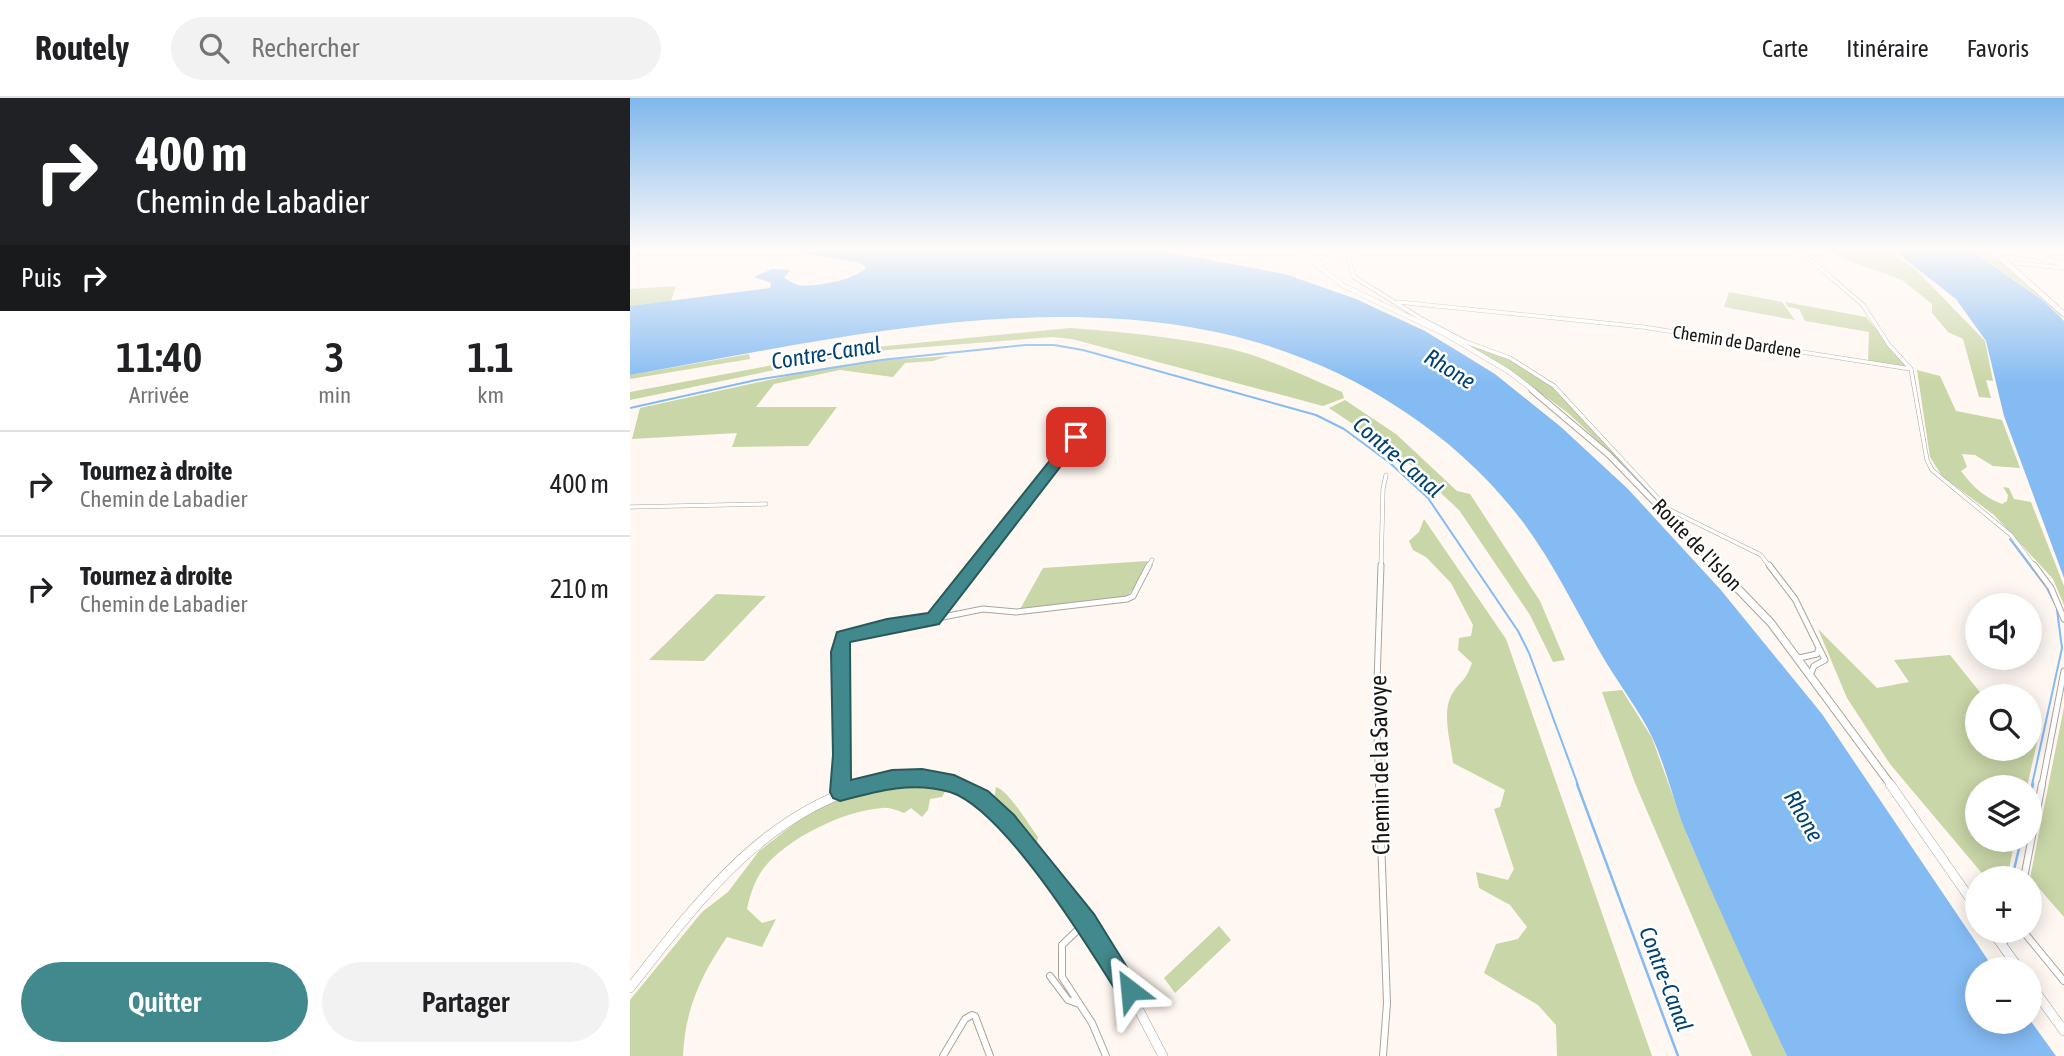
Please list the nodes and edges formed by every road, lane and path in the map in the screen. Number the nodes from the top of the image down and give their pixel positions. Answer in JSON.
{"nodes":[{"id":1,"x":1361,"y":294,"type":"edge"},
{"id":2,"x":1382,"y":294,"type":"edge"},
{"id":3,"x":1850,"y":294,"type":"edge"},
{"id":4,"x":2041,"y":294,"type":"edge"},
{"id":5,"x":1398,"y":303,"type":"junction"},
{"id":6,"x":2062,"y":311,"type":"edge"},
{"id":7,"x":1411,"y":317,"type":"junction"},
{"id":8,"x":1911,"y":369,"type":"junction"},
{"id":9,"x":1076,"y":437,"type":"dead end"},
{"id":10,"x":1386,"y":475,"type":"dead end"},
{"id":11,"x":766,"y":504,"type":"dead end"},
{"id":12,"x":630,"y":507,"type":"edge"},
{"id":13,"x":1152,"y":560,"type":"dead end"},
{"id":14,"x":933,"y":619,"type":"junction"},
{"id":15,"x":2064,"y":619,"type":"edge"},
{"id":16,"x":1819,"y":644,"type":"junction"},
{"id":17,"x":1799,"y":658,"type":"junction"},
{"id":18,"x":2064,"y":671,"type":"edge"},
{"id":19,"x":1811,"y":673,"type":"junction"},
{"id":20,"x":840,"y":792,"type":"junction"},
{"id":21,"x":2026,"y":866,"type":"edge"},
{"id":22,"x":1965,"y":892,"type":"edge"},
{"id":23,"x":1086,"y":922,"type":"junction"},
{"id":24,"x":2033,"y":943,"type":"edge"},
{"id":25,"x":2001,"y":944,"type":"edge"},
{"id":26,"x":2010,"y":957,"type":"edge"},
{"id":27,"x":1050,"y":976,"type":"dead end"},
{"id":28,"x":2064,"y":981,"type":"edge"},
{"id":29,"x":630,"y":988,"type":"edge"},
{"id":30,"x":2042,"y":1001,"type":"edge"},
{"id":31,"x":1080,"y":1004,"type":"junction"},
{"id":32,"x":2064,"y":1031,"type":"edge"},
{"id":33,"x":943,"y":1056,"type":"edge"},
{"id":34,"x":990,"y":1056,"type":"edge"},
{"id":35,"x":1106,"y":1056,"type":"edge"},
{"id":36,"x":1163,"y":1056,"type":"edge"},
{"id":37,"x":1382,"y":1056,"type":"edge"}],
"edges":[{"from":1,"to":7,"type":"street","name":"Route de l'Islon"},
{"from":2,"to":5,"type":"street"},
{"from":3,"to":8,"type":"street"},
{"from":4,"to":6,"type":"main road"},
{"from":5,"to":7,"type":"street"},
{"from":5,"to":8,"type":"street","name":"Chemin de Dardene"},
{"from":5,"to":16,"type":"street"},
{"from":7,"to":17,"type":"street","name":"Route de l'Islon"},
{"from":8,"to":15,"type":"street"},
{"from":9,"to":14,"type":"street"},
{"from":10,"to":37,"type":"street","name":"Chemin de la Savoye"},
{"from":11,"to":12,"type":"street"},
{"from":13,"to":14,"type":"street"},
{"from":14,"to":20,"type":"street"},
{"from":16,"to":17,"type":"street"},
{"from":16,"to":19,"type":"street"},
{"from":17,"to":19,"type":"street","name":"Route de l'Islon"},
{"from":18,"to":21,"type":"street"},
{"from":19,"to":22,"type":"street","name":"Route de l'Islon"},
{"from":20,"to":23,"type":"street"},
{"from":20,"to":29,"type":"street"},
{"from":23,"to":31,"type":"street"},
{"from":23,"to":36,"type":"street"},
{"from":24,"to":28,"type":"street"},
{"from":25,"to":26,"type":"street"},
{"from":27,"to":31,"type":"street"},
{"from":30,"to":32,"type":"street"},
{"from":31,"to":35,"type":"street"},
{"from":33,"to":34,"type":"street"}]}
